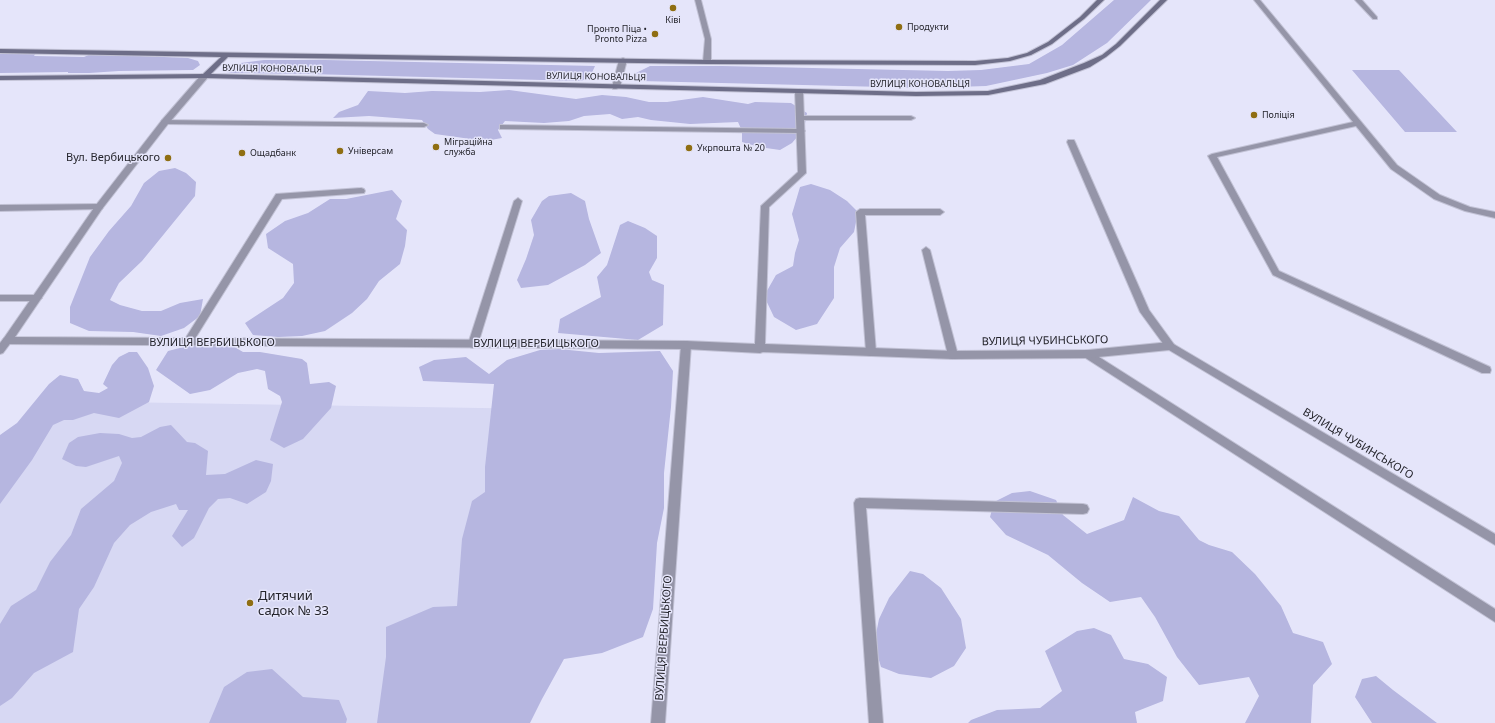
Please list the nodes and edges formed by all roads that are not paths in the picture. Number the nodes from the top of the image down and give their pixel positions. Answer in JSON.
{"nodes":[{"id":1,"x":698,"y":0,"type":"edge"},
{"id":2,"x":1101,"y":0,"type":"edge"},
{"id":3,"x":1164,"y":0,"type":"edge"},
{"id":4,"x":1258,"y":0,"type":"edge"},
{"id":5,"x":1358,"y":0,"type":"edge"},
{"id":6,"x":1376,"y":18,"type":"dead end"},
{"id":7,"x":0,"y":51,"type":"edge"},
{"id":8,"x":226,"y":55,"type":"junction"},
{"id":9,"x":623,"y":60,"type":"junction"},
{"id":10,"x":707,"y":62,"type":"junction"},
{"id":11,"x":205,"y":76,"type":"junction"},
{"id":12,"x":0,"y":78,"type":"edge"},
{"id":13,"x":616,"y":87,"type":"junction"},
{"id":14,"x":799,"y":91,"type":"junction"},
{"id":15,"x":800,"y":118,"type":"junction"},
{"id":16,"x":911,"y":118,"type":"dead end"},
{"id":17,"x":165,"y":122,"type":"junction"},
{"id":18,"x":1358,"y":123,"type":"junction"},
{"id":19,"x":424,"y":125,"type":"dead end"},
{"id":20,"x":503,"y":127,"type":"dead end"},
{"id":21,"x":801,"y":131,"type":"junction"},
{"id":22,"x":1070,"y":142,"type":"dead end"},
{"id":23,"x":361,"y":191,"type":"dead end"},
{"id":24,"x":518,"y":201,"type":"dead end"},
{"id":25,"x":99,"y":207,"type":"junction"},
{"id":26,"x":0,"y":208,"type":"edge"},
{"id":27,"x":940,"y":212,"type":"dead end"},
{"id":28,"x":1495,"y":215,"type":"edge"},
{"id":29,"x":926,"y":250,"type":"dead end"},
{"id":30,"x":0,"y":298,"type":"edge"},
{"id":31,"x":37,"y":298,"type":"junction"},
{"id":32,"x":8,"y":341,"type":"junction"},
{"id":33,"x":188,"y":342,"type":"junction"},
{"id":34,"x":473,"y":344,"type":"junction"},
{"id":35,"x":686,"y":345,"type":"junction"},
{"id":36,"x":1170,"y":346,"type":"junction"},
{"id":37,"x":760,"y":349,"type":"junction"},
{"id":38,"x":0,"y":350,"type":"edge"},
{"id":39,"x":871,"y":352,"type":"junction"},
{"id":40,"x":953,"y":354,"type":"junction"},
{"id":41,"x":1088,"y":354,"type":"junction"},
{"id":42,"x":1486,"y":370,"type":"dead end"},
{"id":43,"x":1083,"y":509,"type":"dead end"},
{"id":44,"x":1495,"y":540,"type":"edge"},
{"id":45,"x":1495,"y":616,"type":"edge"},
{"id":46,"x":658,"y":723,"type":"edge"},
{"id":47,"x":876,"y":723,"type":"edge"}],
"edges":[{"from":1,"to":10,"type":"street"},
{"from":2,"to":10,"type":"main road","name":"ВУЛИЦЯ КОНОВАЛЬЦЯ"},
{"from":3,"to":14,"type":"main road","name":"ВУЛИЦЯ КОНОВАЛЬЦЯ"},
{"from":4,"to":18,"type":"street"},
{"from":5,"to":6,"type":"street"},
{"from":7,"to":8,"type":"main road","name":"ВУЛИЦЯ КОНОВАЛЬЦЯ"},
{"from":8,"to":9,"type":"main road","name":"ВУЛИЦЯ КОНОВАЛЬЦЯ"},
{"from":8,"to":11,"type":"main road"},
{"from":9,"to":10,"type":"main road","name":"ВУЛИЦЯ КОНОВАЛЬЦЯ"},
{"from":9,"to":13,"type":"street"},
{"from":11,"to":12,"type":"main road","name":"ВУЛИЦЯ КОНОВАЛЬЦЯ"},
{"from":11,"to":13,"type":"main road","name":"ВУЛИЦЯ КОНОВАЛЬЦЯ"},
{"from":11,"to":17,"type":"street"},
{"from":13,"to":14,"type":"main road","name":"ВУЛИЦЯ КОНОВАЛЬЦЯ"},
{"from":14,"to":15,"type":"street"},
{"from":15,"to":16,"type":"street"},
{"from":15,"to":21,"type":"street"},
{"from":17,"to":19,"type":"street"},
{"from":17,"to":25,"type":"street"},
{"from":18,"to":28,"type":"street"},
{"from":18,"to":42,"type":"street"},
{"from":20,"to":21,"type":"street"},
{"from":21,"to":37,"type":"street"},
{"from":22,"to":36,"type":"street"},
{"from":23,"to":33,"type":"street"},
{"from":24,"to":34,"type":"street"},
{"from":25,"to":26,"type":"street"},
{"from":25,"to":31,"type":"street"},
{"from":27,"to":39,"type":"street"},
{"from":29,"to":40,"type":"street"},
{"from":30,"to":31,"type":"street"},
{"from":31,"to":32,"type":"street"},
{"from":32,"to":33,"type":"street","name":"ВУЛИЦЯ ВЕРБИЦЬКОГО"},
{"from":32,"to":38,"type":"street"},
{"from":33,"to":34,"type":"street","name":"ВУЛИЦЯ ВЕРБИЦЬКОГО"},
{"from":34,"to":35,"type":"street","name":"ВУЛИЦЯ ВЕРБИЦЬКОГО"},
{"from":35,"to":37,"type":"street","name":"ВУЛИЦЯ ЧУБИНСЬКОГО"},
{"from":35,"to":46,"type":"street","name":"ВУЛИЦЯ ВЕРБИЦЬКОГО"},
{"from":36,"to":41,"type":"street","name":"ВУЛИЦЯ ЧУБИНСЬКОГО"},
{"from":36,"to":44,"type":"street","name":"ВУЛИЦЯ ЧУБИНСЬКОГО"},
{"from":37,"to":39,"type":"street","name":"ВУЛИЦЯ ЧУБИНСЬКОГО"},
{"from":39,"to":40,"type":"street","name":"ВУЛИЦЯ ЧУБИНСЬКОГО"},
{"from":40,"to":41,"type":"street","name":"ВУЛИЦЯ ЧУБИНСЬКОГО"},
{"from":41,"to":45,"type":"street"},
{"from":43,"to":47,"type":"street"}]}
